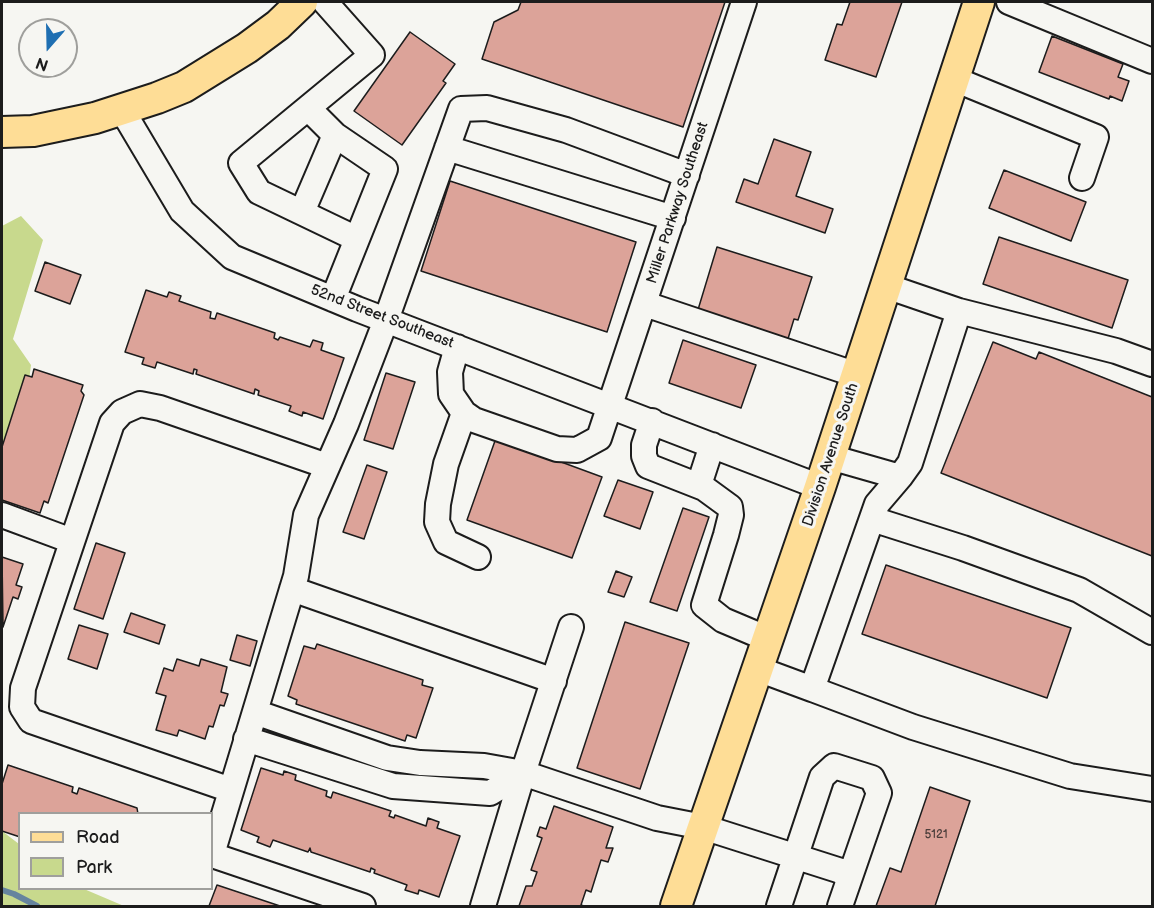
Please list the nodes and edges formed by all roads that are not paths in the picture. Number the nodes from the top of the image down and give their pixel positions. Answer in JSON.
{"nodes":[{"id":1,"x":302,"y":2,"type":"edge"},
{"id":2,"x":325,"y":2,"type":"edge"},
{"id":3,"x":744,"y":2,"type":"edge"},
{"id":4,"x":979,"y":2,"type":"edge"},
{"id":5,"x":1009,"y":2,"type":"edge"},
{"id":6,"x":1152,"y":61,"type":"edge"},
{"id":7,"x":954,"y":79,"type":"junction"},
{"id":8,"x":308,"y":108,"type":"junction"},
{"id":9,"x":122,"y":110,"type":"junction"},
{"id":10,"x":2,"y":132,"type":"edge"},
{"id":11,"x":335,"y":135,"type":"junction"},
{"id":12,"x":447,"y":148,"type":"junction"},
{"id":13,"x":687,"y":176,"type":"junction"},
{"id":14,"x":1082,"y":178,"type":"dead end"},
{"id":15,"x":302,"y":212,"type":"junction"},
{"id":16,"x":674,"y":218,"type":"junction"},
{"id":17,"x":357,"y":239,"type":"junction"},
{"id":18,"x":886,"y":286,"type":"junction"},
{"id":19,"x":333,"y":299,"type":"junction"},
{"id":20,"x":645,"y":304,"type":"junction"},
{"id":21,"x":959,"y":311,"type":"junction"},
{"id":22,"x":386,"y":320,"type":"junction"},
{"id":23,"x":457,"y":347,"type":"junction"},
{"id":24,"x":1152,"y":364,"type":"edge"},
{"id":25,"x":857,"y":375,"type":"junction"},
{"id":26,"x":612,"y":405,"type":"junction"},
{"id":27,"x":464,"y":413,"type":"junction"},
{"id":28,"x":652,"y":421,"type":"junction"},
{"id":29,"x":712,"y":445,"type":"junction"},
{"id":30,"x":830,"y":457,"type":"junction"},
{"id":31,"x":327,"y":466,"type":"junction"},
{"id":32,"x":900,"y":477,"type":"junction"},
{"id":33,"x":699,"y":486,"type":"junction"},
{"id":34,"x":820,"y":487,"type":"junction"},
{"id":35,"x":2,"y":515,"type":"edge"},
{"id":36,"x":872,"y":519,"type":"junction"},
{"id":37,"x":72,"y":541,"type":"junction"},
{"id":38,"x":478,"y":557,"type":"dead end"},
{"id":39,"x":292,"y":588,"type":"junction"},
{"id":40,"x":571,"y":627,"type":"dead end"},
{"id":41,"x":1152,"y":632,"type":"edge"},
{"id":42,"x":768,"y":639,"type":"junction"},
{"id":43,"x":758,"y":669,"type":"junction"},
{"id":44,"x":554,"y":681,"type":"junction"},
{"id":45,"x":812,"y":689,"type":"junction"},
{"id":46,"x":255,"y":712,"type":"junction"},
{"id":47,"x":246,"y":739,"type":"junction"},
{"id":48,"x":523,"y":773,"type":"junction"},
{"id":49,"x":1152,"y":789,"type":"edge"},
{"id":50,"x":231,"y":790,"type":"junction"},
{"id":51,"x":703,"y":827,"type":"junction"},
{"id":52,"x":213,"y":852,"type":"edge"},
{"id":53,"x":213,"y":855,"type":"edge"},
{"id":54,"x":795,"y":856,"type":"junction"},
{"id":55,"x":849,"y":879,"type":"junction"},
{"id":56,"x":363,"y":906,"type":"edge"},
{"id":57,"x":483,"y":906,"type":"edge"},
{"id":58,"x":676,"y":906,"type":"edge"},
{"id":59,"x":779,"y":906,"type":"edge"},
{"id":60,"x":840,"y":906,"type":"edge"}],
"edges":[{"from":1,"to":9,"type":"main road"},
{"from":2,"to":8,"type":"street"},
{"from":3,"to":13,"type":"street","name":"Miller Parkway Southeast"},
{"from":4,"to":7,"type":"main road","name":"Division Avenue South"},
{"from":5,"to":6,"type":"street"},
{"from":7,"to":14,"type":"street"},
{"from":7,"to":18,"type":"main road","name":"Division Avenue South"},
{"from":8,"to":11,"type":"street"},
{"from":8,"to":15,"type":"street"},
{"from":9,"to":10,"type":"main road"},
{"from":9,"to":19,"type":"street","name":"52nd Street Southeast"},
{"from":11,"to":15,"type":"street"},
{"from":11,"to":17,"type":"street"},
{"from":12,"to":13,"type":"street"},
{"from":12,"to":16,"type":"street"},
{"from":12,"to":22,"type":"street"},
{"from":13,"to":16,"type":"street","name":"Miller Parkway Southeast"},
{"from":15,"to":17,"type":"street"},
{"from":16,"to":20,"type":"street","name":"Miller Parkway Southeast"},
{"from":17,"to":19,"type":"street"},
{"from":18,"to":21,"type":"street"},
{"from":18,"to":25,"type":"main road","name":"Division Avenue South"},
{"from":19,"to":22,"type":"street","name":"52nd Street Southeast"},
{"from":20,"to":25,"type":"street"},
{"from":20,"to":26,"type":"street","name":"Miller Parkway Southeast"},
{"from":21,"to":24,"type":"street"},
{"from":21,"to":32,"type":"street"},
{"from":22,"to":23,"type":"street","name":"52nd Street Southeast"},
{"from":22,"to":31,"type":"street"},
{"from":23,"to":26,"type":"street","name":"52nd Street Southeast"},
{"from":23,"to":27,"type":"street"},
{"from":25,"to":30,"type":"main road","name":"Division Avenue South"},
{"from":26,"to":27,"type":"street","name":"Miller Parkway Southeast"},
{"from":26,"to":28,"type":"street","name":"52nd Street Southeast"},
{"from":27,"to":38,"type":"street"},
{"from":28,"to":29,"type":"street","name":"52nd Street Southeast"},
{"from":28,"to":33,"type":"street"},
{"from":29,"to":33,"type":"street"},
{"from":29,"to":34,"type":"street","name":"52nd Street Southeast"},
{"from":30,"to":32,"type":"street"},
{"from":30,"to":34,"type":"main road","name":"Division Avenue South"},
{"from":31,"to":37,"type":"street"},
{"from":31,"to":39,"type":"street"},
{"from":32,"to":36,"type":"street"},
{"from":33,"to":42,"type":"street"},
{"from":34,"to":42,"type":"main road","name":"Division Avenue South"},
{"from":35,"to":37,"type":"street"},
{"from":36,"to":41,"type":"street"},
{"from":36,"to":45,"type":"street"},
{"from":37,"to":50,"type":"street"},
{"from":39,"to":44,"type":"street"},
{"from":39,"to":46,"type":"street"},
{"from":40,"to":44,"type":"street"},
{"from":42,"to":43,"type":"main road","name":"Division Avenue South"},
{"from":43,"to":45,"type":"street"},
{"from":43,"to":51,"type":"main road","name":"Division Avenue South"},
{"from":44,"to":48,"type":"street"},
{"from":45,"to":49,"type":"street"},
{"from":46,"to":47,"type":"street"},
{"from":46,"to":48,"type":"street"},
{"from":47,"to":48,"type":"street"},
{"from":47,"to":50,"type":"street"},
{"from":48,"to":51,"type":"street"},
{"from":48,"to":57,"type":"street"},
{"from":50,"to":52,"type":"street"},
{"from":51,"to":54,"type":"street"},
{"from":51,"to":58,"type":"main road","name":"Division Avenue South"},
{"from":53,"to":56,"type":"street"},
{"from":54,"to":55,"type":"street"},
{"from":54,"to":55,"type":"street"},
{"from":54,"to":59,"type":"street"},
{"from":55,"to":60,"type":"street"}]}
